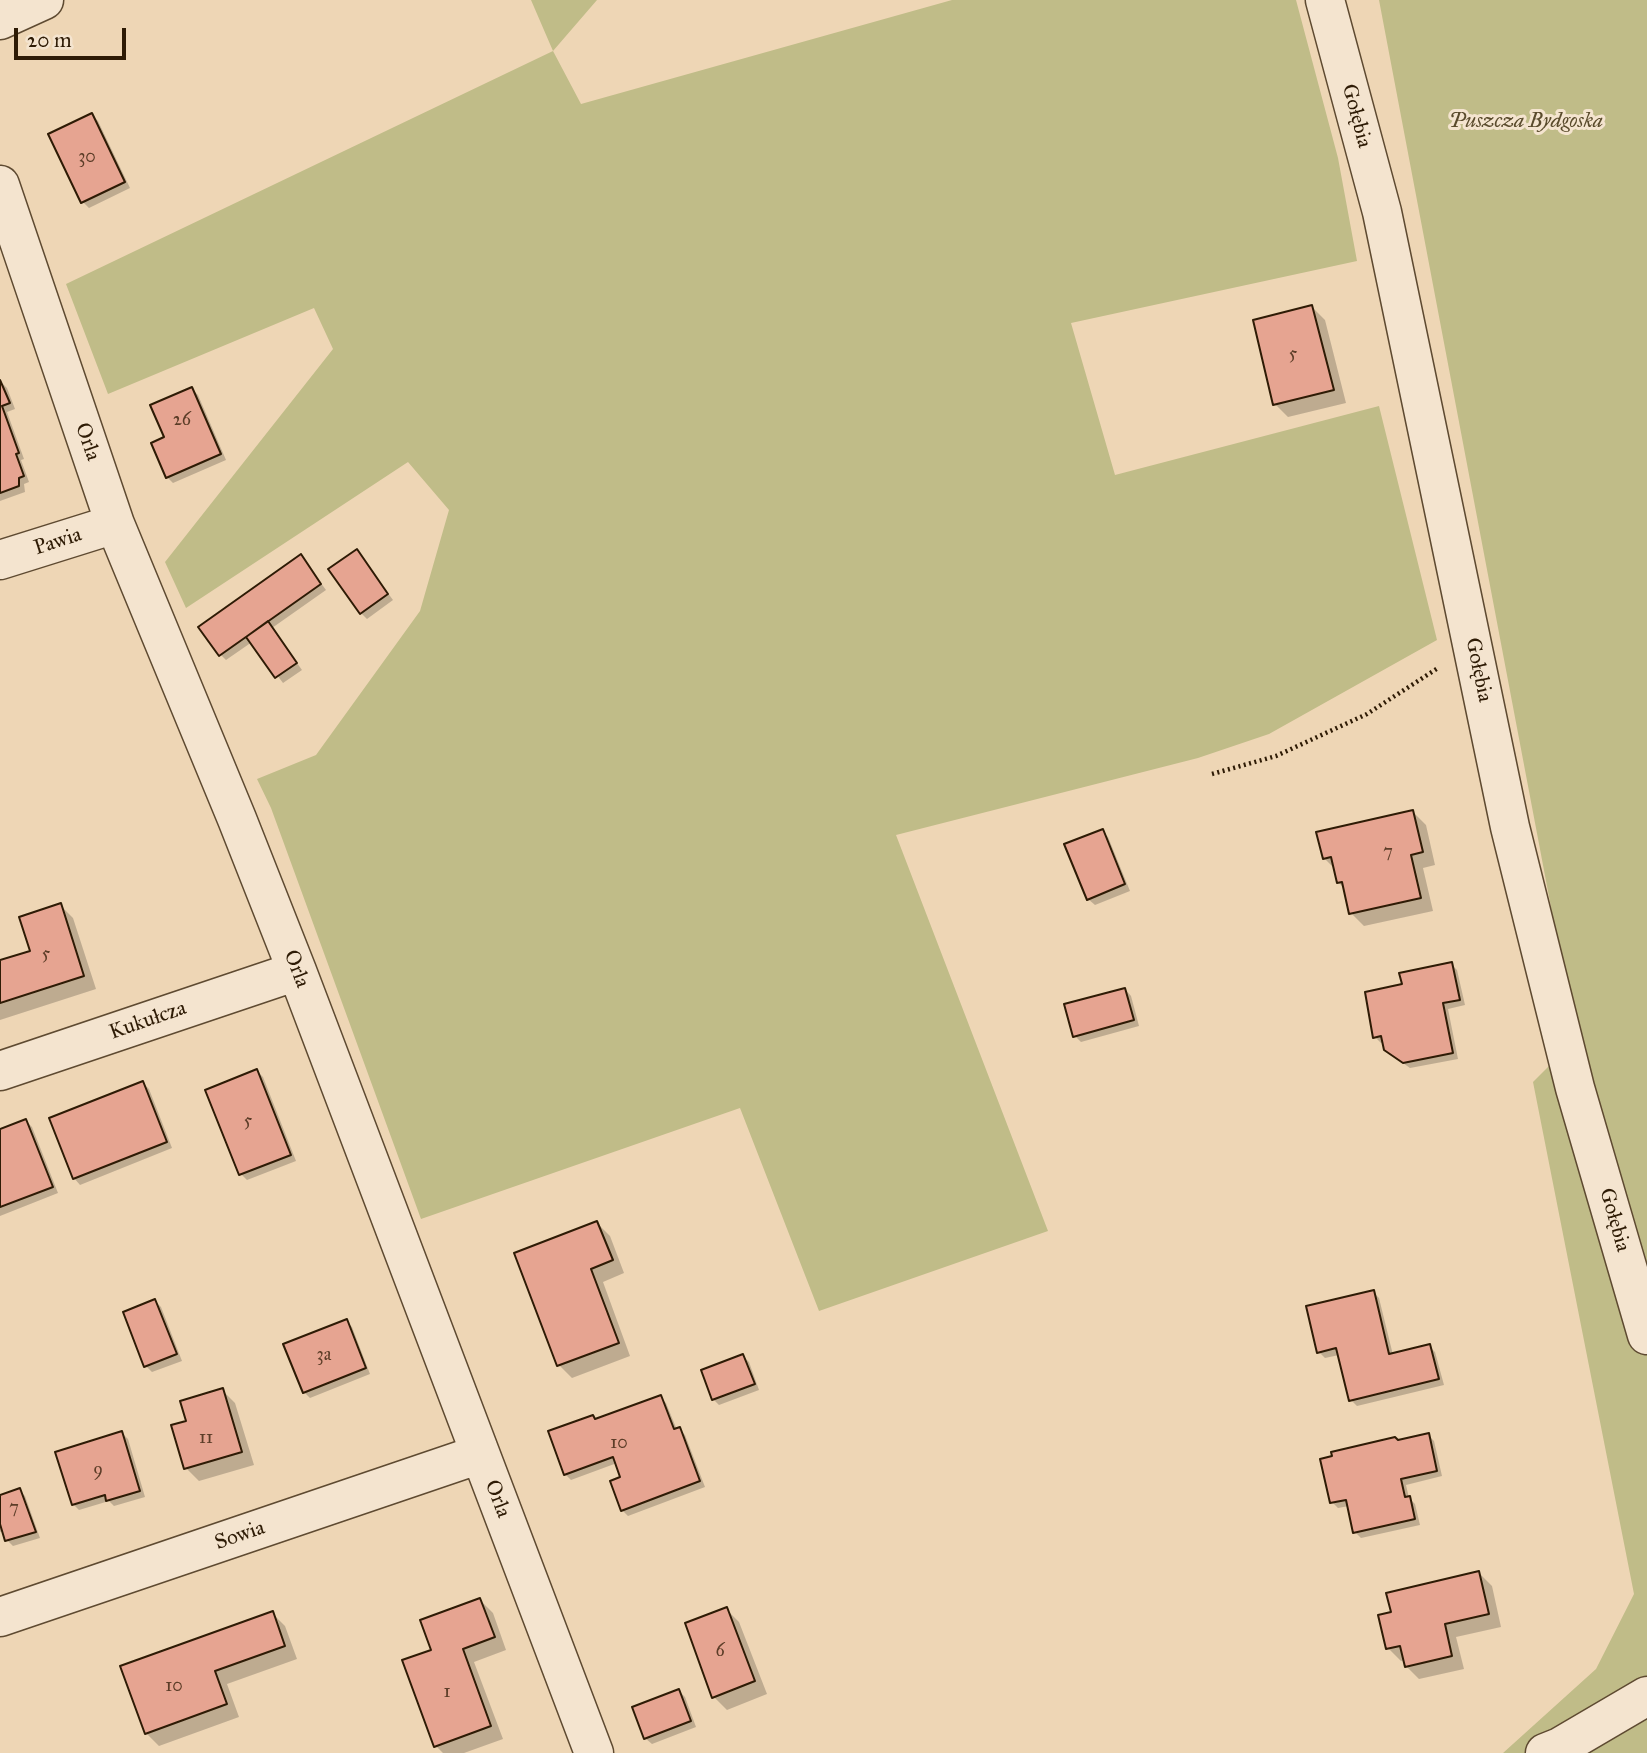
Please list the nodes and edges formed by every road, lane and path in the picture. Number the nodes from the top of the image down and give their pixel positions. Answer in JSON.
{"nodes":[{"id":1,"x":44,"y":0,"type":"edge"},
{"id":2,"x":1325,"y":0,"type":"edge"},
{"id":3,"x":0,"y":20,"type":"edge"},
{"id":4,"x":0,"y":185,"type":"edge"},
{"id":5,"x":115,"y":524,"type":"junction"},
{"id":6,"x":0,"y":560,"type":"edge"},
{"id":7,"x":1474,"y":650,"type":"junction"},
{"id":8,"x":1212,"y":774,"type":"dead end"},
{"id":9,"x":297,"y":971,"type":"junction"},
{"id":10,"x":0,"y":1071,"type":"edge"},
{"id":11,"x":1647,"y":1335,"type":"edge"},
{"id":12,"x":480,"y":1454,"type":"junction"},
{"id":13,"x":0,"y":1617,"type":"edge"},
{"id":14,"x":1647,"y":1696,"type":"edge"},
{"id":15,"x":594,"y":1753,"type":"edge"},
{"id":16,"x":1545,"y":1753,"type":"edge"}],
"edges":[{"from":1,"to":3,"type":"street"},
{"from":2,"to":7,"type":"street","name":"Gołębia"},
{"from":4,"to":5,"type":"street","name":"Orla"},
{"from":5,"to":6,"type":"street","name":"Pawia"},
{"from":5,"to":9,"type":"street","name":"Orla"},
{"from":7,"to":8,"type":"path"},
{"from":7,"to":11,"type":"street","name":"Gołębia"},
{"from":9,"to":10,"type":"street","name":"Kukułcza"},
{"from":9,"to":12,"type":"street","name":"Orla"},
{"from":12,"to":13,"type":"street","name":"Sowia"},
{"from":12,"to":15,"type":"street","name":"Orla"},
{"from":14,"to":16,"type":"street"}]}
